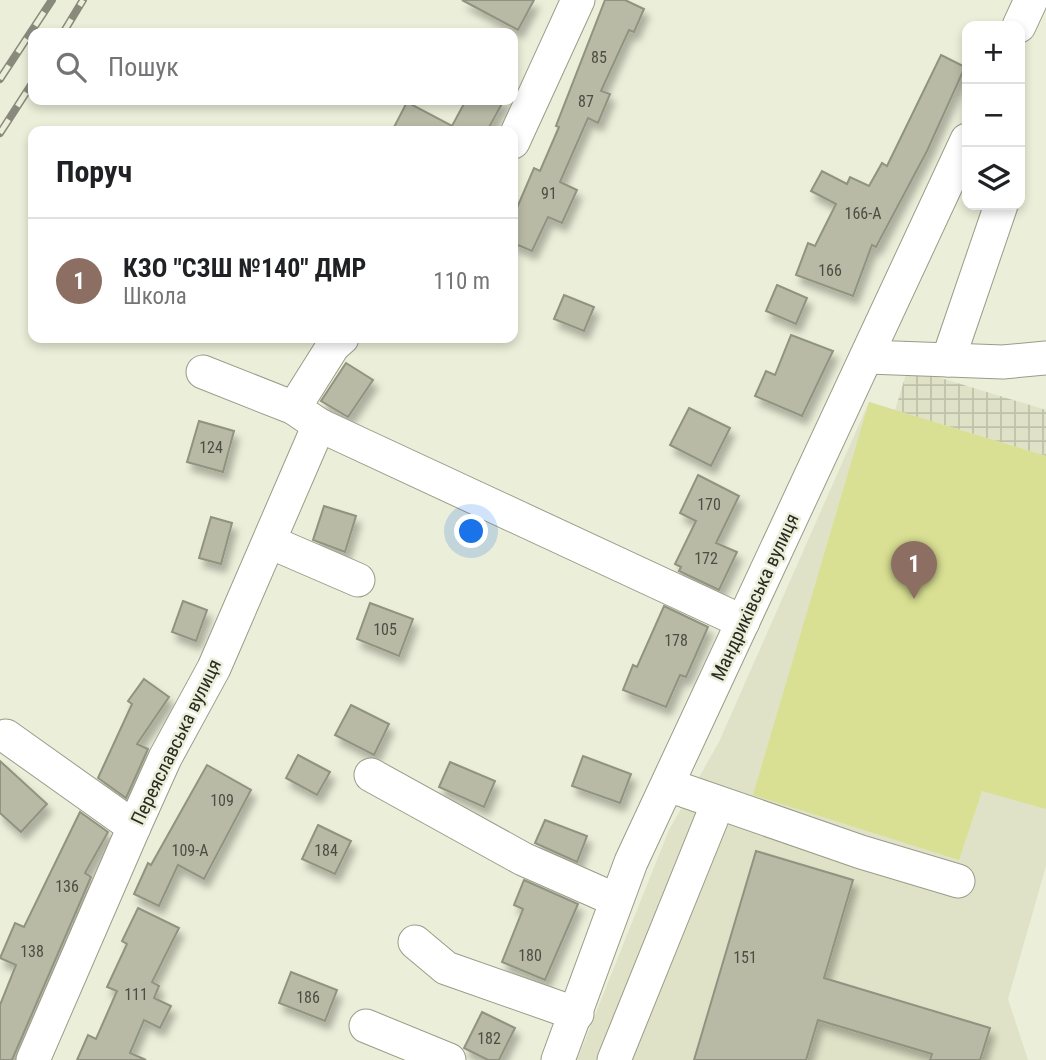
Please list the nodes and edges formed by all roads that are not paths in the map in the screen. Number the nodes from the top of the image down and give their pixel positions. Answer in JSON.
{"nodes":[{"id":1,"x":578,"y":0,"type":"edge"},
{"id":2,"x":1031,"y":0,"type":"edge"},
{"id":3,"x":1021,"y":21,"type":"edge"},
{"id":4,"x":518,"y":131,"type":"edge"},
{"id":5,"x":964,"y":147,"type":"edge"},
{"id":6,"x":999,"y":210,"type":"edge"},
{"id":7,"x":336,"y":343,"type":"edge"},
{"id":8,"x":868,"y":357,"type":"junction"},
{"id":9,"x":1046,"y":358,"type":"edge"},
{"id":10,"x":948,"y":360,"type":"junction"},
{"id":11,"x":203,"y":372,"type":"dead end"},
{"id":12,"x":307,"y":416,"type":"junction"},
{"id":13,"x":270,"y":542,"type":"junction"},
{"id":14,"x":358,"y":580,"type":"dead end"},
{"id":15,"x":743,"y":622,"type":"junction"},
{"id":16,"x":6,"y":736,"type":"dead end"},
{"id":17,"x":371,"y":775,"type":"dead end"},
{"id":18,"x":668,"y":785,"type":"junction"},
{"id":19,"x":718,"y":803,"type":"junction"},
{"id":20,"x":134,"y":827,"type":"junction"},
{"id":21,"x":958,"y":881,"type":"dead end"},
{"id":22,"x":616,"y":900,"type":"junction"},
{"id":23,"x":415,"y":942,"type":"dead end"},
{"id":24,"x":577,"y":1014,"type":"junction"},
{"id":25,"x":366,"y":1026,"type":"dead end"},
{"id":26,"x":33,"y":1060,"type":"edge"},
{"id":27,"x":449,"y":1060,"type":"edge"},
{"id":28,"x":558,"y":1060,"type":"edge"},
{"id":29,"x":614,"y":1060,"type":"edge"}],
"edges":[{"from":1,"to":4,"type":"street"},
{"from":2,"to":3,"type":"street"},
{"from":5,"to":8,"type":"street","name":"Мандриківська вулиця"},
{"from":6,"to":10,"type":"street"},
{"from":7,"to":12,"type":"street","name":"Переяславська вулиця"},
{"from":8,"to":10,"type":"street"},
{"from":8,"to":15,"type":"street","name":"Мандриківська вулиця"},
{"from":9,"to":10,"type":"street"},
{"from":11,"to":12,"type":"street"},
{"from":12,"to":13,"type":"street","name":"Переяславська вулиця"},
{"from":12,"to":15,"type":"street"},
{"from":13,"to":14,"type":"street"},
{"from":13,"to":20,"type":"street","name":"Переяславська вулиця"},
{"from":15,"to":18,"type":"street","name":"Мандриківська вулиця"},
{"from":16,"to":20,"type":"street"},
{"from":17,"to":22,"type":"street"},
{"from":18,"to":19,"type":"street"},
{"from":18,"to":22,"type":"street","name":"Мандриківська вулиця"},
{"from":19,"to":21,"type":"street"},
{"from":19,"to":29,"type":"street"},
{"from":20,"to":26,"type":"street","name":"Переяславська вулиця"},
{"from":22,"to":24,"type":"street","name":"Мандриківська вулиця"},
{"from":23,"to":24,"type":"street"},
{"from":24,"to":28,"type":"street","name":"Мандриківська вулиця"},
{"from":25,"to":27,"type":"street"}]}
